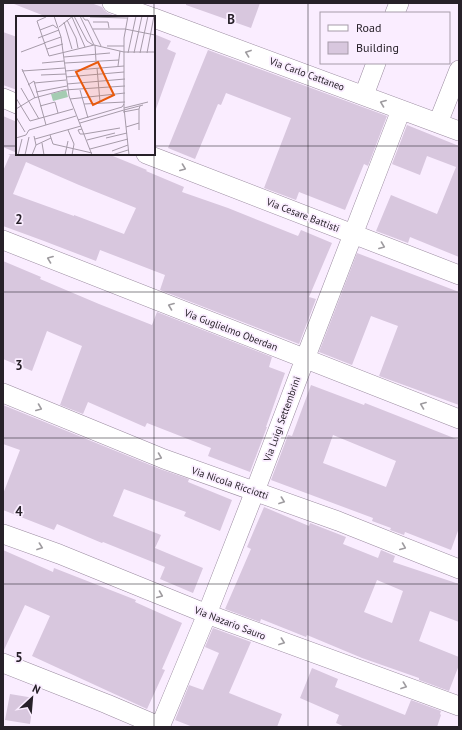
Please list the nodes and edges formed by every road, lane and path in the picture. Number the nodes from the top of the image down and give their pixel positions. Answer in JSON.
{"nodes":[{"id":1,"x":112,"y":3,"type":"edge"},
{"id":2,"x":148,"y":16,"type":"edge"},
{"id":3,"x":155,"y":18,"type":"edge"},
{"id":4,"x":376,"y":64,"type":"edge"},
{"id":5,"x":459,"y":70,"type":"edge"},
{"id":6,"x":364,"y":95,"type":"junction"},
{"id":7,"x":3,"y":98,"type":"edge"},
{"id":8,"x":16,"y":104,"type":"edge"},
{"id":9,"x":402,"y":110,"type":"junction"},
{"id":10,"x":438,"y":123,"type":"junction"},
{"id":11,"x":459,"y":131,"type":"edge"},
{"id":12,"x":149,"y":155,"type":"edge"},
{"id":13,"x":353,"y":234,"type":"junction"},
{"id":14,"x":3,"y":240,"type":"edge"},
{"id":15,"x":459,"y":275,"type":"edge"},
{"id":16,"x":305,"y":358,"type":"junction"},
{"id":17,"x":3,"y":393,"type":"edge"},
{"id":18,"x":459,"y":419,"type":"edge"},
{"id":19,"x":255,"y":491,"type":"junction"},
{"id":20,"x":3,"y":534,"type":"edge"},
{"id":21,"x":459,"y":569,"type":"edge"},
{"id":22,"x":207,"y":614,"type":"junction"},
{"id":23,"x":3,"y":663,"type":"edge"},
{"id":24,"x":459,"y":706,"type":"edge"},
{"id":25,"x":160,"y":727,"type":"edge"}],
"edges":[{"from":1,"to":2,"type":"street"},
{"from":6,"to":3,"type":"street","name":"Via Carlo Cattaneo","one_way":true},
{"from":4,"to":6,"type":"street"},
{"from":5,"to":10,"type":"street"},
{"from":9,"to":6,"type":"street","name":"Via Carlo Cattaneo","one_way":true},
{"from":7,"to":8,"type":"street"},
{"from":9,"to":10,"type":"street","name":"Via Carlo Cattaneo"},
{"from":9,"to":13,"type":"street","name":"Via Luigi Settembrini"},
{"from":10,"to":11,"type":"street","name":"Via Carlo Cattaneo"},
{"from":12,"to":13,"type":"street","name":"Via Cesare Battisti","one_way":true},
{"from":13,"to":15,"type":"street","name":"Via Cesare Battisti","one_way":true},
{"from":13,"to":16,"type":"street","name":"Via Luigi Settembrini"},
{"from":16,"to":14,"type":"street","name":"Via Guglielmo Oberdan","one_way":true},
{"from":18,"to":16,"type":"street","name":"Via Guglielmo Oberdan","one_way":true},
{"from":16,"to":19,"type":"street","name":"Via Luigi Settembrini"},
{"from":17,"to":19,"type":"street","name":"Via Nicola Ricciotti","one_way":true},
{"from":19,"to":21,"type":"street","name":"Via Nicola Ricciotti","one_way":true},
{"from":19,"to":22,"type":"street","name":"Via Luigi Settembrini"},
{"from":20,"to":22,"type":"street","name":"Via Nazario Sauro","one_way":true},
{"from":22,"to":24,"type":"street","name":"Via Nazario Sauro","one_way":true},
{"from":22,"to":25,"type":"street","name":"Via Luigi Settembrini"},
{"from":23,"to":25,"type":"street"}]}
